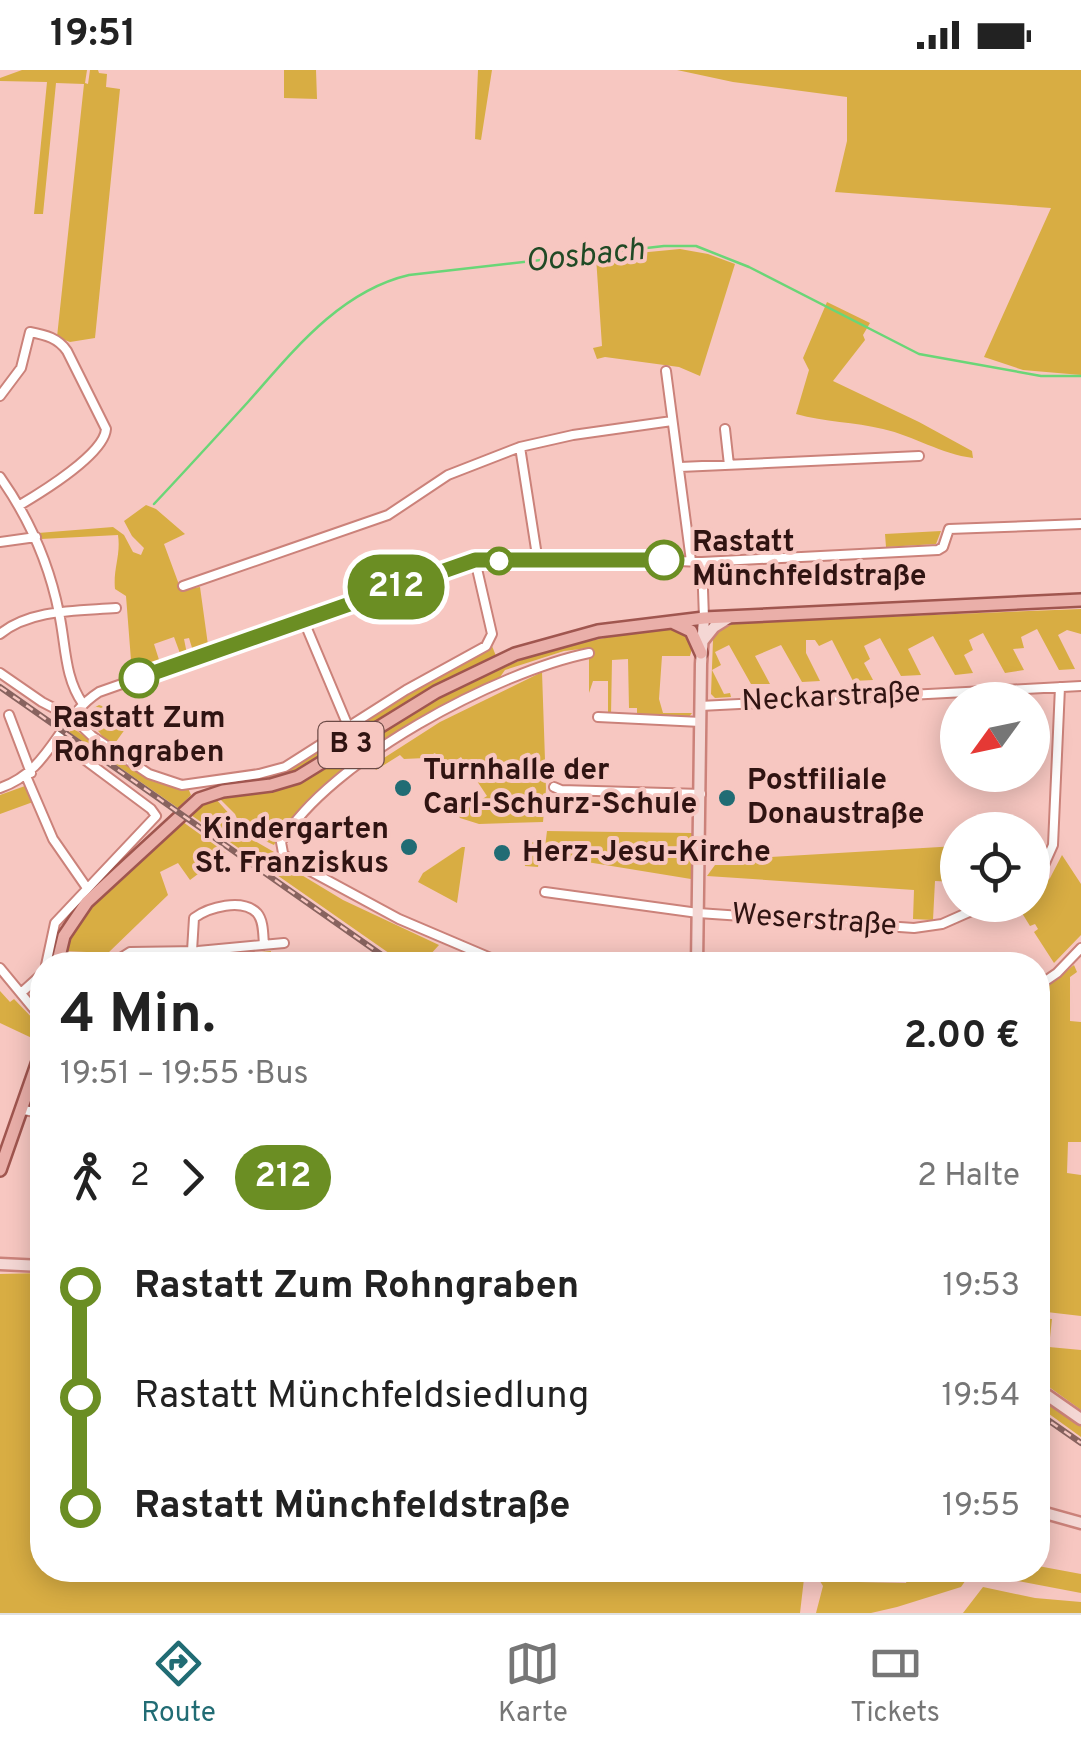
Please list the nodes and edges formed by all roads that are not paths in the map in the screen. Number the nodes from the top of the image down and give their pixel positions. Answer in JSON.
{"nodes":[{"id":1,"x":666,"y":371,"type":"dead end"},
{"id":2,"x":0,"y":394,"type":"edge"},
{"id":3,"x":672,"y":421,"type":"junction"},
{"id":4,"x":725,"y":429,"type":"dead end"},
{"id":5,"x":520,"y":447,"type":"junction"},
{"id":6,"x":918,"y":456,"type":"dead end"},
{"id":7,"x":729,"y":465,"type":"junction"},
{"id":8,"x":680,"y":467,"type":"junction"},
{"id":9,"x":0,"y":477,"type":"edge"},
{"id":10,"x":20,"y":506,"type":"junction"},
{"id":11,"x":1081,"y":524,"type":"edge"},
{"id":12,"x":36,"y":537,"type":"junction"},
{"id":13,"x":0,"y":542,"type":"edge"},
{"id":14,"x":475,"y":560,"type":"junction"},
{"id":15,"x":538,"y":562,"type":"junction"},
{"id":16,"x":690,"y":562,"type":"junction"},
{"id":17,"x":702,"y":562,"type":"junction"},
{"id":18,"x":183,"y":586,"type":"dead end"},
{"id":19,"x":1081,"y":600,"type":"edge"},
{"id":20,"x":116,"y":608,"type":"dead end"},
{"id":21,"x":59,"y":612,"type":"junction"},
{"id":22,"x":731,"y":616,"type":"junction"},
{"id":23,"x":704,"y":618,"type":"junction"},
{"id":24,"x":304,"y":620,"type":"junction"},
{"id":25,"x":670,"y":621,"type":"junction"},
{"id":26,"x":0,"y":634,"type":"edge"},
{"id":27,"x":702,"y":648,"type":"junction"},
{"id":28,"x":589,"y":653,"type":"dead end"},
{"id":29,"x":0,"y":673,"type":"edge"},
{"id":30,"x":1081,"y":686,"type":"edge"},
{"id":31,"x":1060,"y":687,"type":"junction"},
{"id":32,"x":83,"y":704,"type":"junction"},
{"id":33,"x":700,"y":706,"type":"junction"},
{"id":34,"x":8,"y":716,"type":"dead end"},
{"id":35,"x":598,"y":717,"type":"dead end"},
{"id":36,"x":72,"y":718,"type":"junction"},
{"id":37,"x":700,"y":722,"type":"junction"},
{"id":38,"x":348,"y":726,"type":"junction"},
{"id":39,"x":57,"y":739,"type":"junction"},
{"id":40,"x":28,"y":774,"type":"junction"},
{"id":41,"x":554,"y":787,"type":"dead end"},
{"id":42,"x":0,"y":788,"type":"edge"},
{"id":43,"x":701,"y":794,"type":"junction"},
{"id":44,"x":1050,"y":852,"type":"edge"},
{"id":45,"x":87,"y":888,"type":"junction"},
{"id":46,"x":544,"y":892,"type":"dead end"},
{"id":47,"x":698,"y":913,"type":"junction"},
{"id":48,"x":947,"y":922,"type":"edge"},
{"id":49,"x":284,"y":944,"type":"dead end"},
{"id":50,"x":264,"y":945,"type":"junction"},
{"id":51,"x":1081,"y":948,"type":"edge"},
{"id":52,"x":222,"y":949,"type":"junction"},
{"id":53,"x":49,"y":952,"type":"edge"},
{"id":54,"x":61,"y":952,"type":"edge"},
{"id":55,"x":130,"y":952,"type":"edge"},
{"id":56,"x":192,"y":952,"type":"junction"},
{"id":57,"x":222,"y":952,"type":"edge"},
{"id":58,"x":478,"y":952,"type":"edge"},
{"id":59,"x":697,"y":952,"type":"edge"},
{"id":60,"x":1074,"y":957,"type":"junction"},
{"id":61,"x":0,"y":968,"type":"edge"},
{"id":62,"x":1081,"y":969,"type":"edge"},
{"id":63,"x":1050,"y":976,"type":"edge"},
{"id":64,"x":30,"y":985,"type":"edge"},
{"id":65,"x":21,"y":993,"type":"junction"},
{"id":66,"x":30,"y":1004,"type":"edge"},
{"id":67,"x":30,"y":1088,"type":"edge"},
{"id":68,"x":23,"y":1110,"type":"junction"},
{"id":69,"x":30,"y":1111,"type":"edge"},
{"id":70,"x":0,"y":1170,"type":"edge"},
{"id":71,"x":0,"y":1264,"type":"edge"},
{"id":72,"x":30,"y":1265,"type":"edge"},
{"id":73,"x":1050,"y":1397,"type":"edge"},
{"id":74,"x":1081,"y":1419,"type":"edge"},
{"id":75,"x":1050,"y":1514,"type":"edge"},
{"id":76,"x":1081,"y":1522,"type":"edge"}],
"edges":[{"from":1,"to":3,"type":"street"},
{"from":2,"to":10,"type":"street"},
{"from":3,"to":5,"type":"street"},
{"from":3,"to":8,"type":"street"},
{"from":4,"to":7,"type":"street"},
{"from":5,"to":15,"type":"street"},
{"from":5,"to":18,"type":"street"},
{"from":6,"to":7,"type":"street"},
{"from":7,"to":8,"type":"street"},
{"from":8,"to":16,"type":"street"},
{"from":9,"to":10,"type":"street"},
{"from":10,"to":12,"type":"street"},
{"from":11,"to":17,"type":"street"},
{"from":12,"to":13,"type":"street"},
{"from":12,"to":21,"type":"street"},
{"from":14,"to":15,"type":"street"},
{"from":14,"to":24,"type":"street"},
{"from":14,"to":38,"type":"street"},
{"from":15,"to":16,"type":"street"},
{"from":16,"to":17,"type":"street"},
{"from":17,"to":23,"type":"street"},
{"from":19,"to":22,"type":"main road","number":"B 3"},
{"from":20,"to":21,"type":"street"},
{"from":21,"to":26,"type":"street"},
{"from":21,"to":32,"type":"street"},
{"from":22,"to":23,"type":"main road","number":"B 3"},
{"from":22,"to":27,"type":"street"},
{"from":23,"to":25,"type":"main road","number":"B 3"},
{"from":23,"to":27,"type":"street"},
{"from":24,"to":32,"type":"street"},
{"from":24,"to":38,"type":"street"},
{"from":25,"to":27,"type":"main road"},
{"from":25,"to":54,"type":"main road","number":"B 3"},
{"from":27,"to":33,"type":"street"},
{"from":28,"to":58,"type":"street"},
{"from":29,"to":36,"type":"street"},
{"from":30,"to":31,"type":"street","name":"Neckarstraße"},
{"from":31,"to":33,"type":"street","name":"Neckarstraße"},
{"from":31,"to":44,"type":"street"},
{"from":32,"to":36,"type":"street"},
{"from":33,"to":37,"type":"street"},
{"from":34,"to":40,"type":"street"},
{"from":35,"to":37,"type":"street"},
{"from":36,"to":38,"type":"street"},
{"from":36,"to":39,"type":"street"},
{"from":37,"to":43,"type":"street"},
{"from":39,"to":40,"type":"street"},
{"from":39,"to":45,"type":"street"},
{"from":40,"to":42,"type":"street"},
{"from":40,"to":45,"type":"street"},
{"from":41,"to":43,"type":"street"},
{"from":43,"to":47,"type":"street"},
{"from":45,"to":53,"type":"street"},
{"from":46,"to":47,"type":"street","name":"Weserstraße"},
{"from":47,"to":48,"type":"street","name":"Weserstraße"},
{"from":47,"to":59,"type":"street"},
{"from":49,"to":50,"type":"street"},
{"from":50,"to":52,"type":"street"},
{"from":50,"to":56,"type":"street"},
{"from":51,"to":60,"type":"street"},
{"from":52,"to":56,"type":"street"},
{"from":52,"to":57,"type":"street"},
{"from":55,"to":56,"type":"street"},
{"from":60,"to":62,"type":"street"},
{"from":60,"to":63,"type":"street"},
{"from":61,"to":65,"type":"street"},
{"from":64,"to":65,"type":"street"},
{"from":65,"to":66,"type":"street"},
{"from":67,"to":68,"type":"main road"},
{"from":68,"to":69,"type":"street"},
{"from":68,"to":70,"type":"main road"},
{"from":71,"to":72,"type":"street"},
{"from":73,"to":74,"type":"street"},
{"from":75,"to":76,"type":"street"}]}
